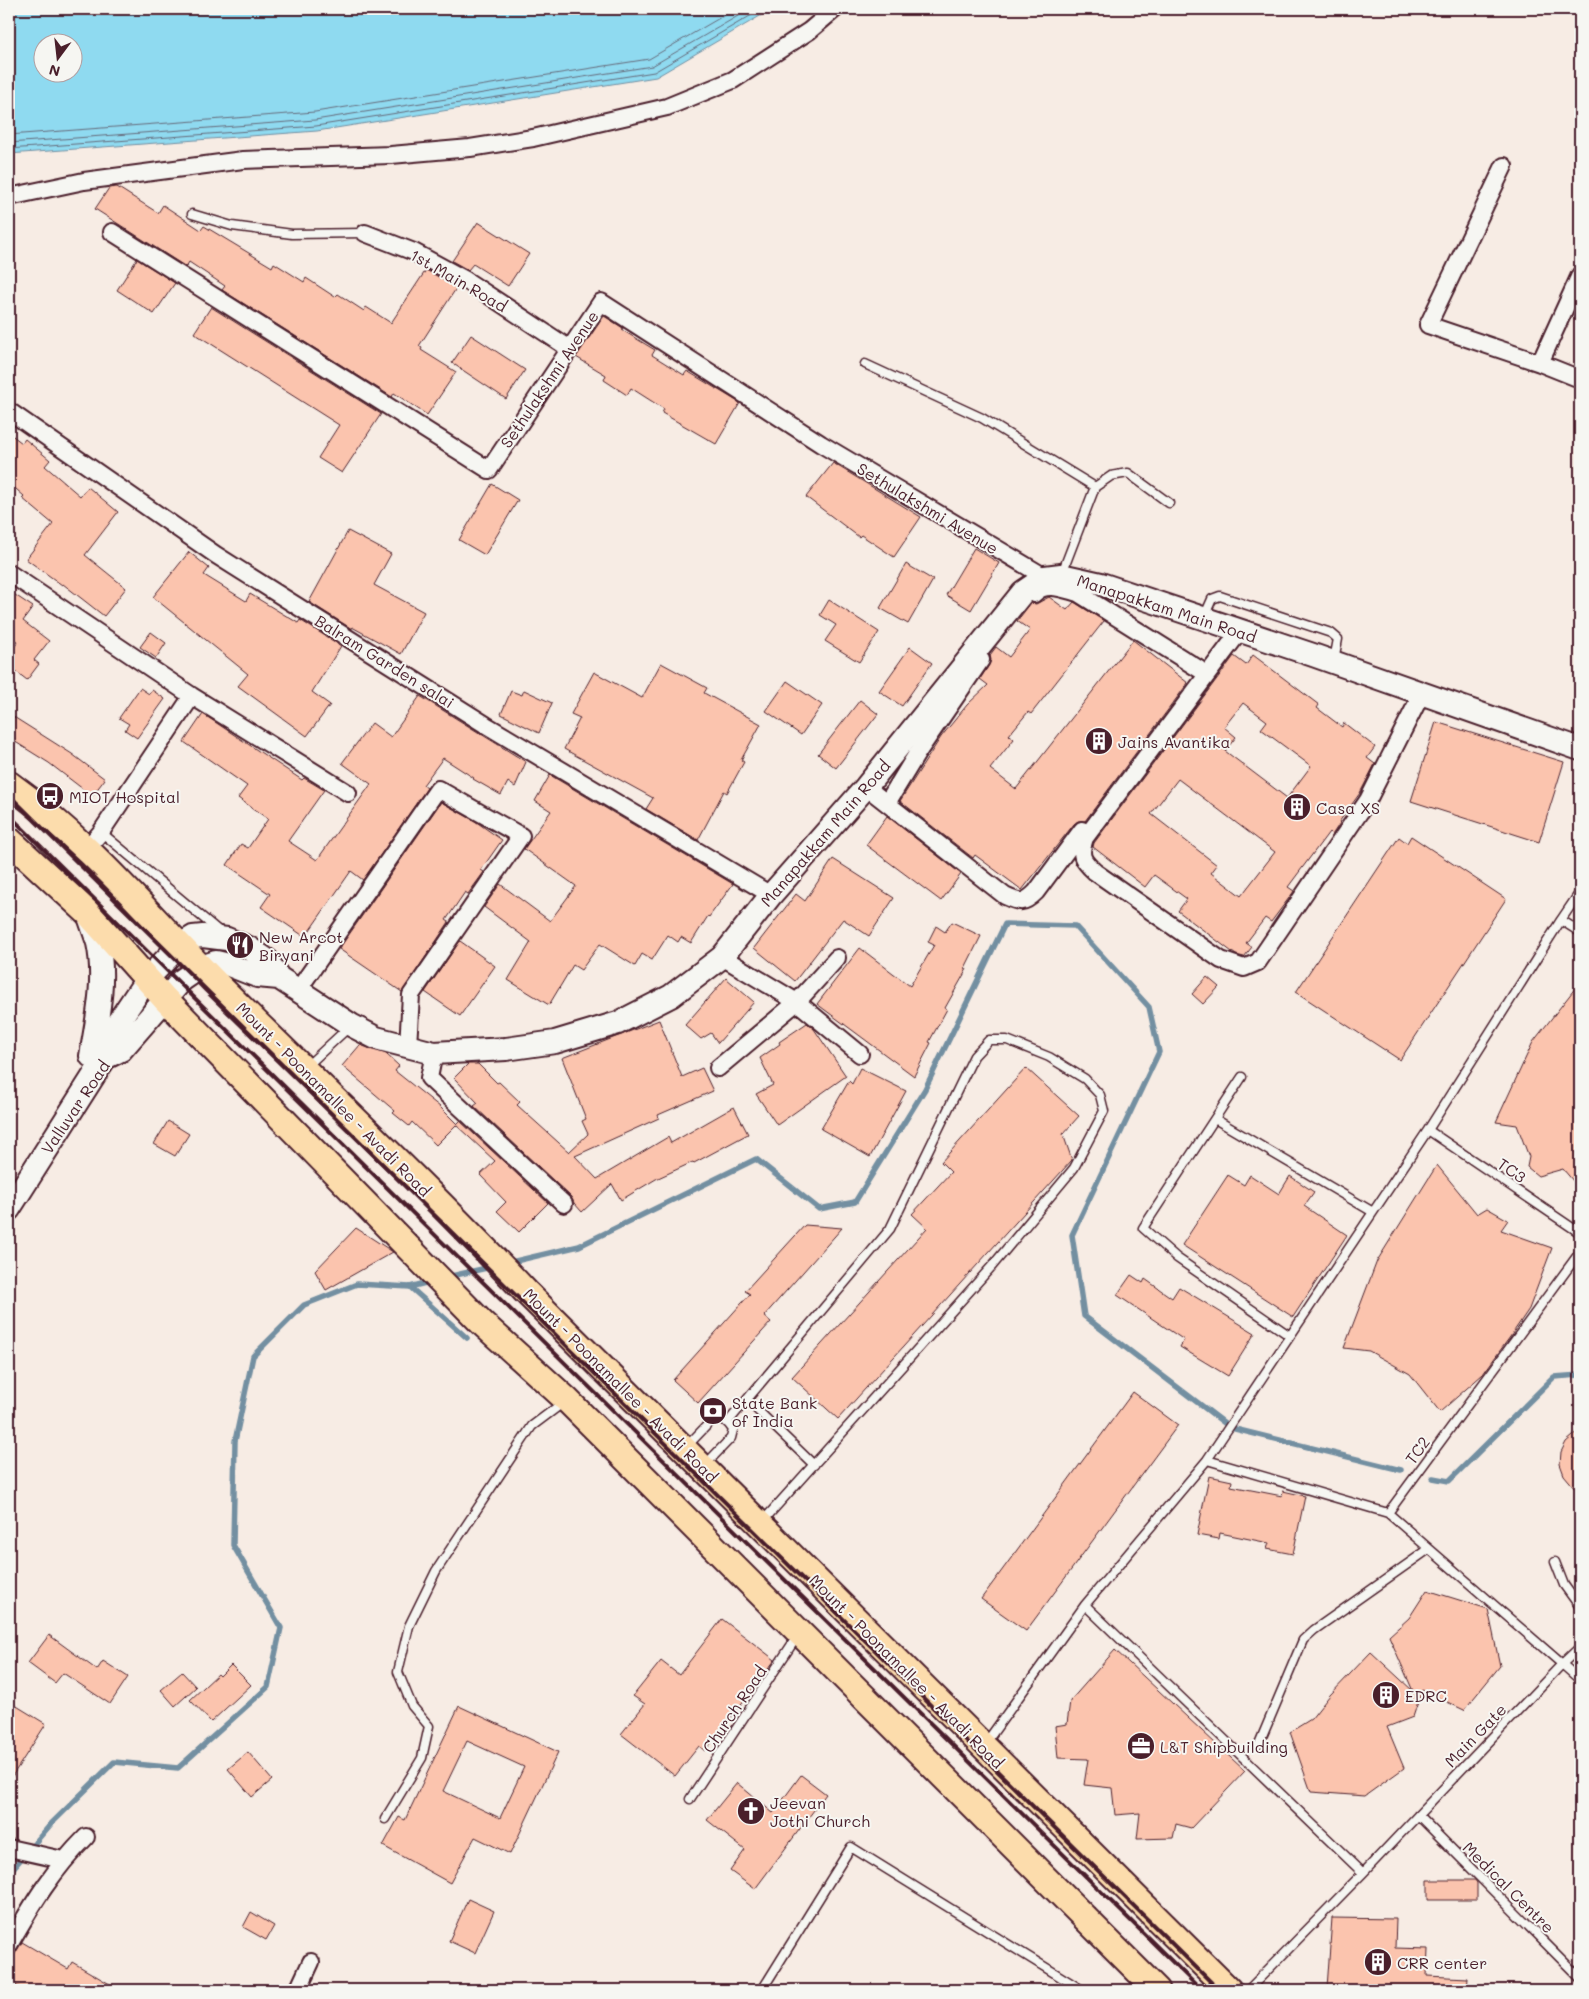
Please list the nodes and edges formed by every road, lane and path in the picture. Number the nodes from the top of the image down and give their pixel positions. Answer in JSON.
{"nodes":[{"id":1,"x":835,"y":9,"type":"edge"},
{"id":2,"x":1504,"y":166,"type":"dead end"},
{"id":3,"x":9,"y":198,"type":"edge"},
{"id":4,"x":192,"y":214,"type":"dead end"},
{"id":5,"x":112,"y":232,"type":"dead end"},
{"id":6,"x":364,"y":233,"type":"joint"},
{"id":7,"x":1580,"y":275,"type":"edge"},
{"id":8,"x":570,"y":349,"type":"junction"},
{"id":9,"x":1540,"y":363,"type":"junction"},
{"id":10,"x":864,"y":364,"type":"dead end"},
{"id":11,"x":1580,"y":379,"type":"edge"},
{"id":12,"x":9,"y":411,"type":"edge"},
{"id":13,"x":1095,"y":487,"type":"junction"},
{"id":14,"x":1169,"y":503,"type":"dead end"},
{"id":15,"x":9,"y":573,"type":"edge"},
{"id":16,"x":1053,"y":576,"type":"junction"},
{"id":17,"x":1204,"y":618,"type":"junction"},
{"id":18,"x":1235,"y":629,"type":"junction"},
{"id":19,"x":1333,"y":662,"type":"junction"},
{"id":20,"x":1199,"y":669,"type":"junction"},
{"id":21,"x":1422,"y":693,"type":"junction"},
{"id":22,"x":192,"y":696,"type":"junction"},
{"id":23,"x":1580,"y":749,"type":"edge"},
{"id":24,"x":9,"y":784,"type":"edge"},
{"id":25,"x":866,"y":787,"type":"junction"},
{"id":26,"x":348,"y":793,"type":"dead end"},
{"id":27,"x":887,"y":803,"type":"junction"},
{"id":28,"x":9,"y":840,"type":"edge"},
{"id":29,"x":94,"y":840,"type":"junction"},
{"id":30,"x":1580,"y":892,"type":"edge"},
{"id":31,"x":771,"y":895,"type":"junction"},
{"id":32,"x":87,"y":912,"type":"junction"},
{"id":33,"x":1560,"y":920,"type":"junction"},
{"id":34,"x":1580,"y":932,"type":"edge"},
{"id":35,"x":227,"y":939,"type":"junction"},
{"id":36,"x":180,"y":945,"type":"junction"},
{"id":37,"x":722,"y":957,"type":"junction"},
{"id":38,"x":837,"y":958,"type":"dead end"},
{"id":39,"x":201,"y":967,"type":"junction"},
{"id":40,"x":279,"y":978,"type":"junction"},
{"id":41,"x":147,"y":979,"type":"junction"},
{"id":42,"x":298,"y":990,"type":"junction"},
{"id":43,"x":165,"y":999,"type":"junction"},
{"id":44,"x":797,"y":1002,"type":"junction"},
{"id":45,"x":351,"y":1025,"type":"junction"},
{"id":46,"x":408,"y":1046,"type":"junction"},
{"id":47,"x":434,"y":1053,"type":"junction"},
{"id":48,"x":860,"y":1054,"type":"dead end"},
{"id":49,"x":105,"y":1058,"type":"junction"},
{"id":50,"x":718,"y":1068,"type":"dead end"},
{"id":51,"x":303,"y":1069,"type":"junction"},
{"id":52,"x":1242,"y":1077,"type":"dead end"},
{"id":53,"x":85,"y":1089,"type":"junction"},
{"id":54,"x":1215,"y":1119,"type":"junction"},
{"id":55,"x":1428,"y":1130,"type":"junction"},
{"id":56,"x":564,"y":1204,"type":"dead end"},
{"id":57,"x":9,"y":1209,"type":"edge"},
{"id":58,"x":1373,"y":1212,"type":"junction"},
{"id":59,"x":1580,"y":1233,"type":"edge"},
{"id":60,"x":1580,"y":1252,"type":"edge"},
{"id":61,"x":1290,"y":1336,"type":"junction"},
{"id":62,"x":568,"y":1400,"type":"junction"},
{"id":63,"x":747,"y":1400,"type":"junction"},
{"id":64,"x":728,"y":1422,"type":"junction"},
{"id":65,"x":684,"y":1449,"type":"junction"},
{"id":66,"x":1207,"y":1460,"type":"junction"},
{"id":67,"x":814,"y":1465,"type":"junction"},
{"id":68,"x":703,"y":1468,"type":"junction"},
{"id":69,"x":1388,"y":1513,"type":"junction"},
{"id":70,"x":760,"y":1525,"type":"junction"},
{"id":71,"x":1429,"y":1549,"type":"junction"},
{"id":72,"x":1555,"y":1562,"type":"dead end"},
{"id":73,"x":1085,"y":1605,"type":"junction"},
{"id":74,"x":1580,"y":1607,"type":"edge"},
{"id":75,"x":799,"y":1633,"type":"junction"},
{"id":76,"x":1580,"y":1647,"type":"edge"},
{"id":77,"x":1562,"y":1664,"type":"junction"},
{"id":78,"x":1580,"y":1680,"type":"edge"},
{"id":79,"x":1259,"y":1744,"type":"dead end"},
{"id":80,"x":983,"y":1747,"type":"junction"},
{"id":81,"x":690,"y":1799,"type":"dead end"},
{"id":82,"x":1418,"y":1815,"type":"junction"},
{"id":83,"x":385,"y":1819,"type":"dead end"},
{"id":84,"x":86,"y":1837,"type":"dead end"},
{"id":85,"x":9,"y":1848,"type":"edge"},
{"id":86,"x":63,"y":1860,"type":"junction"},
{"id":87,"x":1363,"y":1872,"type":"junction"},
{"id":88,"x":9,"y":1944,"type":"edge"},
{"id":89,"x":312,"y":1962,"type":"dead end"},
{"id":90,"x":1580,"y":1978,"type":"edge"},
{"id":91,"x":298,"y":1990,"type":"edge"},
{"id":92,"x":762,"y":1990,"type":"edge"},
{"id":93,"x":1082,"y":1990,"type":"edge"},
{"id":94,"x":1157,"y":1990,"type":"edge"},
{"id":95,"x":1230,"y":1990,"type":"edge"},
{"id":96,"x":1248,"y":1990,"type":"edge"}],
"edges":[{"from":1,"to":3,"type":"street"},
{"from":2,"to":9,"type":"street"},
{"from":4,"to":6,"type":"lane","name":"1st Main Road"},
{"from":5,"to":8,"type":"street","name":"Sethulakshmi Avenue"},
{"from":6,"to":8,"type":"street","name":"1st Main Road"},
{"from":7,"to":9,"type":"street"},
{"from":8,"to":16,"type":"street","name":"Sethulakshmi Avenue"},
{"from":9,"to":11,"type":"street"},
{"from":10,"to":13,"type":"lane"},
{"from":12,"to":31,"type":"street","name":"Balram Garden salai"},
{"from":13,"to":14,"type":"lane"},
{"from":13,"to":16,"type":"lane"},
{"from":15,"to":22,"type":"street"},
{"from":16,"to":17,"type":"main road","name":"Manapakkam Main Road"},
{"from":16,"to":25,"type":"main road","name":"Manapakkam Main Road"},
{"from":17,"to":18,"type":"main road","name":"Manapakkam Main Road"},
{"from":17,"to":19,"type":"lane"},
{"from":18,"to":19,"type":"main road","name":"Manapakkam Main Road"},
{"from":18,"to":20,"type":"street"},
{"from":18,"to":21,"type":"street"},
{"from":19,"to":21,"type":"main road","name":"Manapakkam Main Road"},
{"from":20,"to":27,"type":"street"},
{"from":20,"to":27,"type":"street"},
{"from":21,"to":23,"type":"main road","name":"Manapakkam Main Road"},
{"from":22,"to":26,"type":"street"},
{"from":22,"to":29,"type":"street"},
{"from":24,"to":29,"type":"main road","name":"Mount - Poonamallee - Avadi Road"},
{"from":25,"to":27,"type":"street"},
{"from":25,"to":31,"type":"main road","name":"Manapakkam Main Road"},
{"from":28,"to":32,"type":"main road"},
{"from":29,"to":35,"type":"lane"},
{"from":29,"to":36,"type":"main road","name":"Mount - Poonamallee - Avadi Road"},
{"from":30,"to":33,"type":"lane"},
{"from":31,"to":37,"type":"main road","name":"Manapakkam Main Road"},
{"from":32,"to":41,"type":"main road"},
{"from":32,"to":53,"type":"main road"},
{"from":33,"to":34,"type":"lane"},
{"from":33,"to":55,"type":"lane"},
{"from":35,"to":36,"type":"main road","name":"Manapakkam Main Road"},
{"from":35,"to":40,"type":"main road","name":"Manapakkam Main Road"},
{"from":36,"to":39,"type":"main road","name":"Mount - Poonamallee - Avadi Road"},
{"from":36,"to":41,"type":"main road","name":"Manapakkam Main Road"},
{"from":37,"to":44,"type":"street"},
{"from":37,"to":47,"type":"main road","name":"Manapakkam Main Road"},
{"from":38,"to":44,"type":"street"},
{"from":39,"to":40,"type":"main road","name":"Valluvar Road"},
{"from":39,"to":43,"type":"main road","name":"Valluvar Road"},
{"from":39,"to":51,"type":"main road","name":"Mount - Poonamallee - Avadi Road"},
{"from":40,"to":42,"type":"main road","name":"Manapakkam Main Road"},
{"from":41,"to":43,"type":"main road"},
{"from":41,"to":49,"type":"main road","name":"Manapakkam Main Road"},
{"from":42,"to":45,"type":"main road","name":"Manapakkam Main Road"},
{"from":42,"to":46,"type":"street"},
{"from":43,"to":49,"type":"main road","name":"Valluvar Road"},
{"from":43,"to":62,"type":"main road"},
{"from":44,"to":48,"type":"street"},
{"from":44,"to":50,"type":"street"},
{"from":45,"to":46,"type":"main road","name":"Manapakkam Main Road"},
{"from":45,"to":51,"type":"lane"},
{"from":46,"to":47,"type":"main road","name":"Manapakkam Main Road"},
{"from":47,"to":56,"type":"street"},
{"from":49,"to":53,"type":"main road","name":"Valluvar Road"},
{"from":51,"to":65,"type":"main road","name":"Mount - Poonamallee - Avadi Road"},
{"from":52,"to":54,"type":"lane"},
{"from":53,"to":57,"type":"main road","name":"Valluvar Road"},
{"from":54,"to":58,"type":"lane"},
{"from":54,"to":61,"type":"lane"},
{"from":55,"to":58,"type":"lane"},
{"from":55,"to":59,"type":"lane","name":"TC3"},
{"from":58,"to":61,"type":"lane"},
{"from":60,"to":69,"type":"lane","name":"TC2"},
{"from":61,"to":66,"type":"lane"},
{"from":62,"to":75,"type":"main road"},
{"from":62,"to":83,"type":"lane"},
{"from":63,"to":64,"type":"lane"},
{"from":63,"to":67,"type":"lane"},
{"from":63,"to":67,"type":"lane"},
{"from":64,"to":65,"type":"lane"},
{"from":64,"to":68,"type":"lane"},
{"from":65,"to":68,"type":"main road","name":"Mount - Poonamallee - Avadi Road"},
{"from":66,"to":69,"type":"lane"},
{"from":66,"to":73,"type":"lane"},
{"from":67,"to":70,"type":"lane"},
{"from":68,"to":70,"type":"main road","name":"Mount - Poonamallee - Avadi Road"},
{"from":69,"to":71,"type":"lane"},
{"from":70,"to":80,"type":"main road","name":"Mount - Poonamallee - Avadi Road"},
{"from":71,"to":77,"type":"lane"},
{"from":71,"to":79,"type":"lane"},
{"from":72,"to":74,"type":"lane"},
{"from":73,"to":80,"type":"lane"},
{"from":73,"to":87,"type":"lane"},
{"from":75,"to":81,"type":"lane","name":"Church Road"},
{"from":75,"to":94,"type":"main road"},
{"from":76,"to":77,"type":"lane","name":"Main Gate"},
{"from":77,"to":78,"type":"lane"},
{"from":77,"to":82,"type":"lane","name":"Main Gate"},
{"from":80,"to":95,"type":"main road","name":"Mount - Poonamallee - Avadi Road"},
{"from":82,"to":87,"type":"lane","name":"Main Gate"},
{"from":82,"to":90,"type":"lane","name":"Medical Centre"},
{"from":84,"to":86,"type":"street"},
{"from":85,"to":86,"type":"street"},
{"from":86,"to":88,"type":"street"},
{"from":87,"to":96,"type":"lane","name":"Main Gate"},
{"from":89,"to":91,"type":"street"},
{"from":92,"to":93,"type":"lane"}]}
